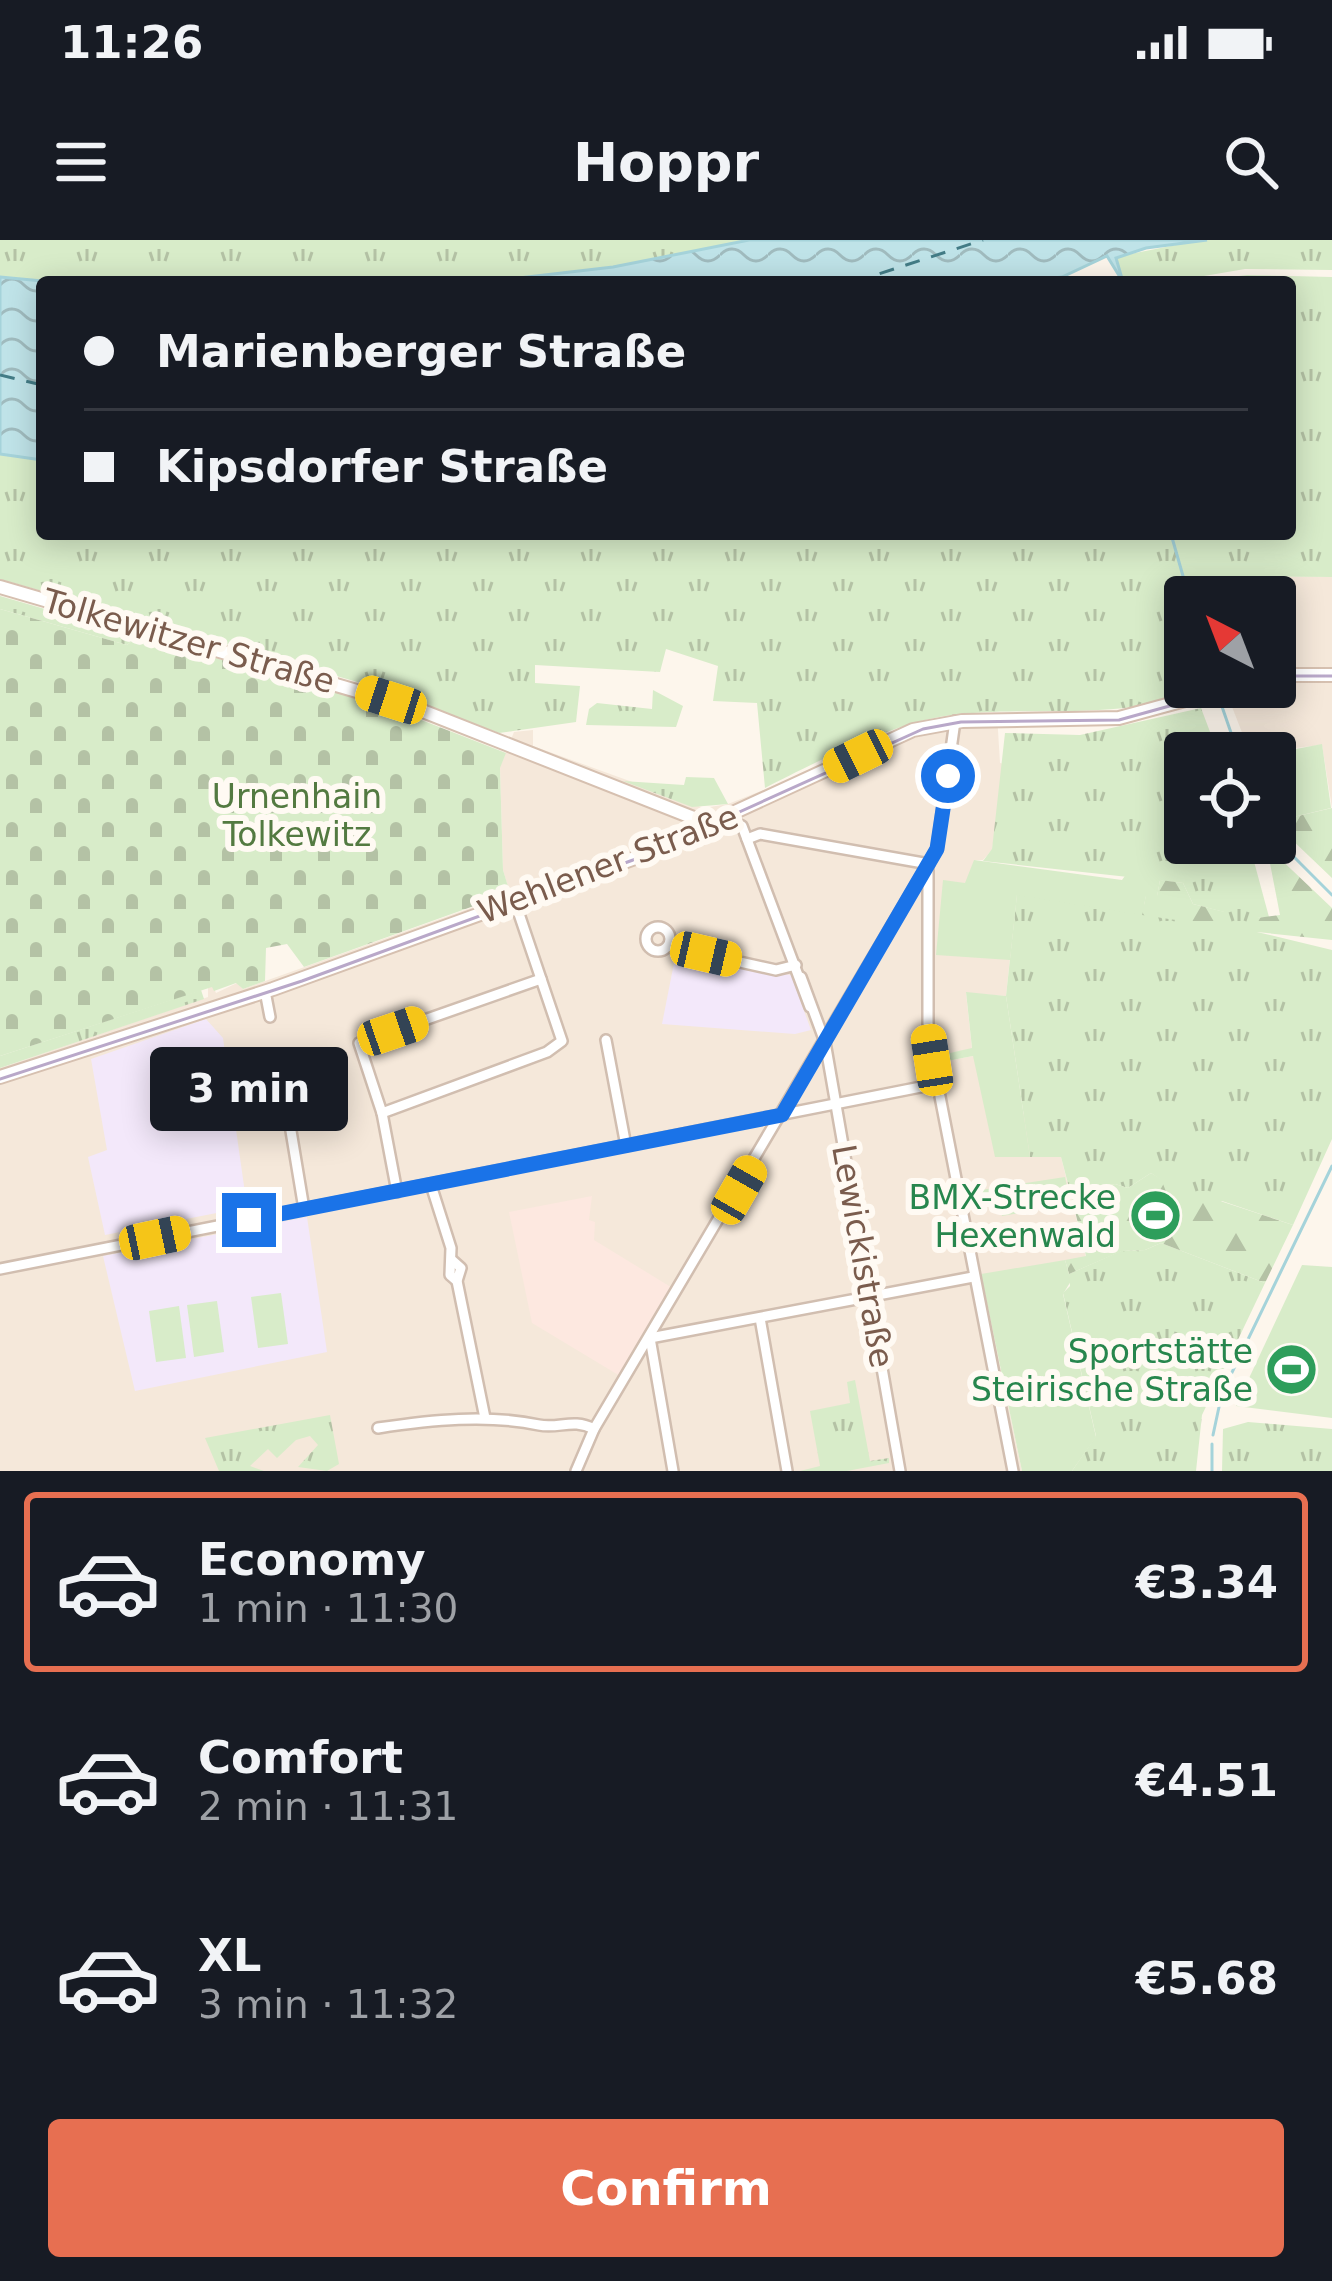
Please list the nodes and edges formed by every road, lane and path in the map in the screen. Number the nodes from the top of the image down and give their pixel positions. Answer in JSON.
{"nodes":[{"id":1,"x":0,"y":587,"type":"edge"},
{"id":2,"x":1296,"y":675,"type":"edge"},
{"id":3,"x":1332,"y":675,"type":"edge"},
{"id":4,"x":1164,"y":707,"type":"edge"},
{"id":5,"x":955,"y":721,"type":"junction"},
{"id":6,"x":728,"y":819,"type":"junction"},
{"id":7,"x":713,"y":826,"type":"junction"},
{"id":8,"x":748,"y":838,"type":"junction"},
{"id":9,"x":929,"y":864,"type":"junction"},
{"id":10,"x":515,"y":902,"type":"junction"},
{"id":11,"x":668,"y":946,"type":"dead end"},
{"id":12,"x":796,"y":965,"type":"junction"},
{"id":13,"x":541,"y":979,"type":"junction"},
{"id":14,"x":265,"y":992,"type":"junction"},
{"id":15,"x":270,"y":1017,"type":"dead end"},
{"id":16,"x":606,"y":1040,"type":"dead end"},
{"id":17,"x":825,"y":1042,"type":"junction"},
{"id":18,"x":0,"y":1077,"type":"edge"},
{"id":19,"x":936,"y":1084,"type":"junction"},
{"id":20,"x":836,"y":1105,"type":"junction"},
{"id":21,"x":287,"y":1107,"type":"dead end"},
{"id":22,"x":382,"y":1113,"type":"junction"},
{"id":23,"x":782,"y":1115,"type":"junction"},
{"id":24,"x":626,"y":1146,"type":"junction"},
{"id":25,"x":431,"y":1185,"type":"junction"},
{"id":26,"x":397,"y":1192,"type":"junction"},
{"id":27,"x":304,"y":1209,"type":"junction"},
{"id":28,"x":0,"y":1269,"type":"edge"},
{"id":29,"x":973,"y":1277,"type":"junction"},
{"id":30,"x":869,"y":1296,"type":"junction"},
{"id":31,"x":760,"y":1318,"type":"junction"},
{"id":32,"x":650,"y":1338,"type":"junction"},
{"id":33,"x":485,"y":1418,"type":"junction"},
{"id":34,"x":378,"y":1428,"type":"dead end"},
{"id":35,"x":594,"y":1429,"type":"junction"},
{"id":36,"x":576,"y":1471,"type":"edge"},
{"id":37,"x":673,"y":1471,"type":"edge"},
{"id":38,"x":787,"y":1471,"type":"edge"},
{"id":39,"x":900,"y":1471,"type":"edge"},
{"id":40,"x":1013,"y":1471,"type":"edge"}],
"edges":[{"from":1,"to":7,"type":"main road","name":"Tolkewitzer Straße"},
{"from":2,"to":3,"type":"main road"},
{"from":4,"to":5,"type":"main road","name":"Wehlener Straße"},
{"from":5,"to":6,"type":"main road","name":"Wehlener Straße"},
{"from":5,"to":9,"type":"street"},
{"from":6,"to":7,"type":"main road","name":"Wehlener Straße"},
{"from":6,"to":8,"type":"street"},
{"from":7,"to":10,"type":"main road","name":"Wehlener Straße"},
{"from":8,"to":9,"type":"street"},
{"from":8,"to":12,"type":"street","name":"Lewickistraße"},
{"from":9,"to":17,"type":"street"},
{"from":9,"to":19,"type":"street"},
{"from":10,"to":13,"type":"street"},
{"from":10,"to":14,"type":"main road","name":"Wehlener Straße"},
{"from":11,"to":12,"type":"street"},
{"from":12,"to":17,"type":"street","name":"Lewickistraße"},
{"from":13,"to":22,"type":"street"},
{"from":13,"to":22,"type":"street"},
{"from":14,"to":15,"type":"street"},
{"from":14,"to":18,"type":"main road","name":"Wehlener Straße"},
{"from":16,"to":24,"type":"street"},
{"from":17,"to":20,"type":"street","name":"Lewickistraße"},
{"from":17,"to":23,"type":"street"},
{"from":19,"to":20,"type":"street"},
{"from":19,"to":29,"type":"street"},
{"from":20,"to":23,"type":"street"},
{"from":20,"to":30,"type":"street","name":"Lewickistraße"},
{"from":21,"to":27,"type":"street"},
{"from":22,"to":26,"type":"street"},
{"from":23,"to":24,"type":"street"},
{"from":23,"to":32,"type":"street"},
{"from":24,"to":25,"type":"street"},
{"from":25,"to":26,"type":"street"},
{"from":25,"to":33,"type":"street"},
{"from":26,"to":27,"type":"street"},
{"from":27,"to":28,"type":"street"},
{"from":29,"to":30,"type":"street"},
{"from":29,"to":40,"type":"street"},
{"from":30,"to":31,"type":"street"},
{"from":30,"to":39,"type":"street","name":"Lewickistraße"},
{"from":31,"to":32,"type":"street"},
{"from":31,"to":38,"type":"street"},
{"from":32,"to":35,"type":"street"},
{"from":32,"to":37,"type":"street"},
{"from":33,"to":34,"type":"street"},
{"from":33,"to":35,"type":"street"},
{"from":35,"to":36,"type":"street"}]}
